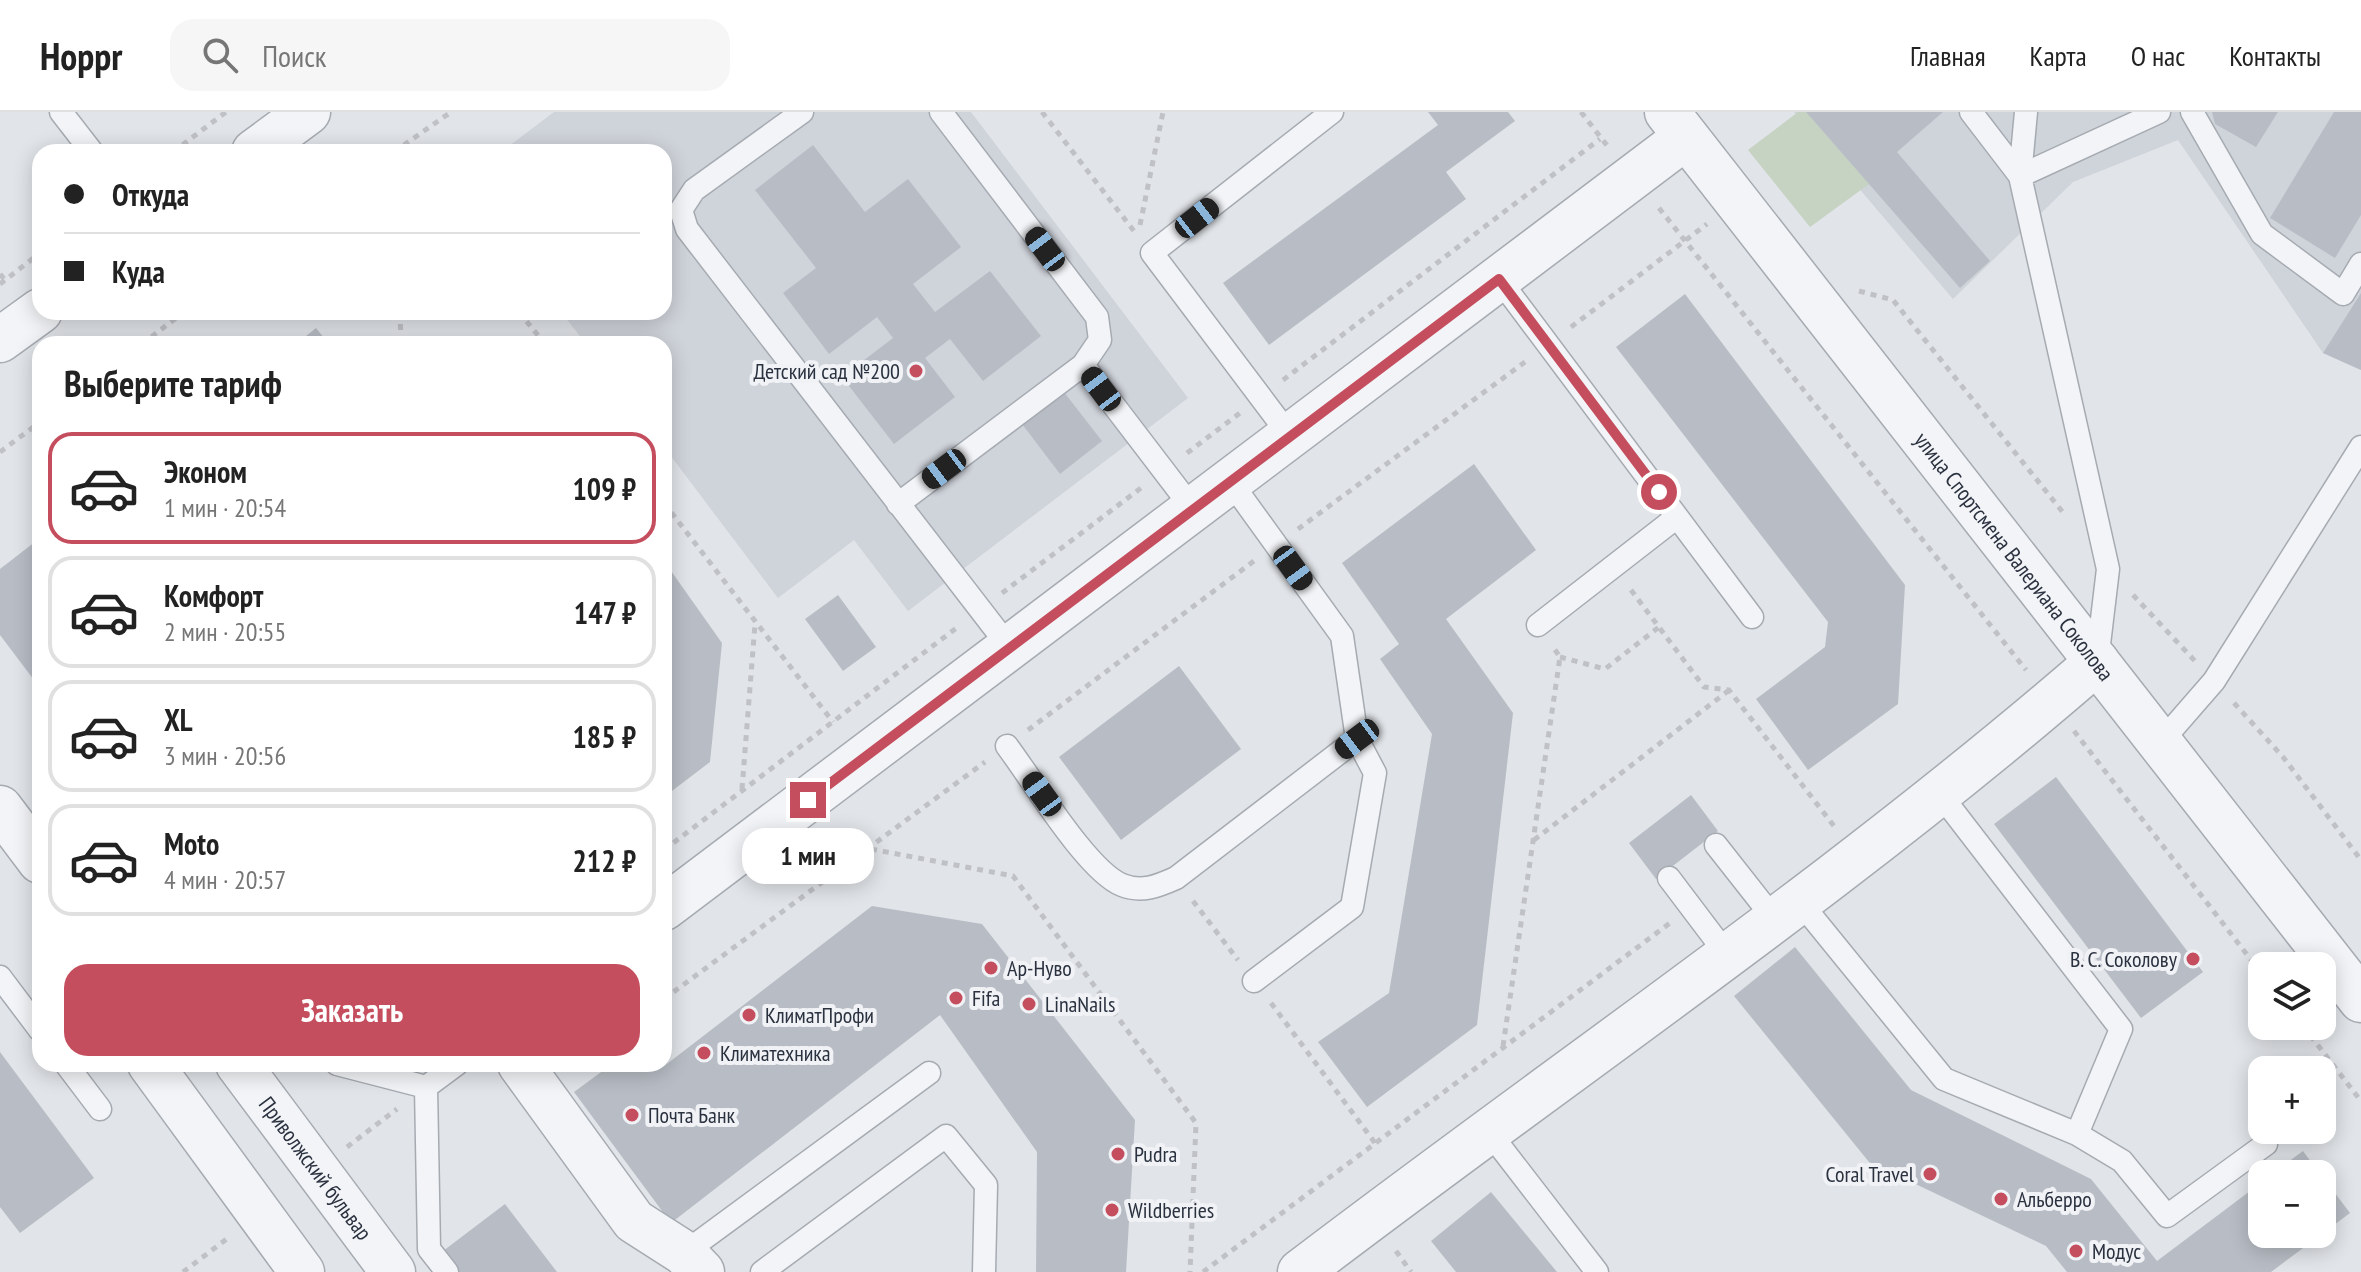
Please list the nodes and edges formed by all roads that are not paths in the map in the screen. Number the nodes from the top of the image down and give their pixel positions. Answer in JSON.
{"nodes":[{"id":1,"x":61,"y":112,"type":"edge"},
{"id":2,"x":308,"y":112,"type":"edge"},
{"id":3,"x":802,"y":112,"type":"edge"},
{"id":4,"x":941,"y":112,"type":"edge"},
{"id":5,"x":1332,"y":112,"type":"edge"},
{"id":6,"x":1971,"y":112,"type":"edge"},
{"id":7,"x":2026,"y":112,"type":"edge"},
{"id":8,"x":2159,"y":112,"type":"edge"},
{"id":9,"x":2192,"y":112,"type":"edge"},
{"id":10,"x":1677,"y":124,"type":"edge"},
{"id":11,"x":86,"y":144,"type":"edge"},
{"id":12,"x":265,"y":144,"type":"edge"},
{"id":13,"x":2020,"y":176,"type":"junction"},
{"id":14,"x":2361,"y":264,"type":"edge"},
{"id":15,"x":1499,"y":279,"type":"junction"},
{"id":16,"x":32,"y":317,"type":"edge"},
{"id":17,"x":0,"y":340,"type":"edge"},
{"id":18,"x":1083,"y":365,"type":"junction"},
{"id":19,"x":1290,"y":436,"type":"junction"},
{"id":20,"x":2361,"y":447,"type":"edge"},
{"id":21,"x":1230,"y":481,"type":"junction"},
{"id":22,"x":898,"y":504,"type":"junction"},
{"id":23,"x":1193,"y":509,"type":"junction"},
{"id":24,"x":1677,"y":517,"type":"junction"},
{"id":25,"x":1752,"y":617,"type":"dead end"},
{"id":26,"x":1538,"y":625,"type":"road end"},
{"id":27,"x":1010,"y":648,"type":"junction"},
{"id":28,"x":2097,"y":662,"type":"junction"},
{"id":29,"x":1357,"y":739,"type":"junction"},
{"id":30,"x":2160,"y":743,"type":"junction"},
{"id":31,"x":1007,"y":746,"type":"road end"},
{"id":32,"x":1940,"y":794,"type":"junction"},
{"id":33,"x":0,"y":808,"type":"edge"},
{"id":34,"x":1716,"y":845,"type":"dead end"},
{"id":35,"x":32,"y":850,"type":"edge"},
{"id":36,"x":1669,"y":878,"type":"dead end"},
{"id":37,"x":672,"y":902,"type":"edge"},
{"id":38,"x":1788,"y":911,"type":"junction"},
{"id":39,"x":1728,"y":956,"type":"junction"},
{"id":40,"x":0,"y":977,"type":"edge"},
{"id":41,"x":1254,"y":981,"type":"road end"},
{"id":42,"x":2361,"y":1000,"type":"edge"},
{"id":43,"x":32,"y":1019,"type":"edge"},
{"id":44,"x":72,"y":1072,"type":"edge"},
{"id":45,"x":156,"y":1072,"type":"edge"},
{"id":46,"x":244,"y":1072,"type":"edge"},
{"id":47,"x":368,"y":1072,"type":"edge"},
{"id":48,"x":446,"y":1072,"type":"edge"},
{"id":49,"x":526,"y":1072,"type":"edge"},
{"id":50,"x":929,"y":1073,"type":"dead end"},
{"id":51,"x":426,"y":1087,"type":"junction"},
{"id":52,"x":100,"y":1109,"type":"dead end"},
{"id":53,"x":1489,"y":1132,"type":"junction"},
{"id":54,"x":2077,"y":1134,"type":"junction"},
{"id":55,"x":2266,"y":1144,"type":"dead end"},
{"id":56,"x":693,"y":1263,"type":"edge"},
{"id":57,"x":302,"y":1272,"type":"edge"},
{"id":58,"x":393,"y":1272,"type":"edge"},
{"id":59,"x":447,"y":1272,"type":"edge"},
{"id":60,"x":762,"y":1272,"type":"edge"},
{"id":61,"x":984,"y":1272,"type":"edge"},
{"id":62,"x":1300,"y":1272,"type":"edge"},
{"id":63,"x":1597,"y":1272,"type":"edge"}],
"edges":[{"from":1,"to":11,"type":"lane"},
{"from":2,"to":12,"type":"street"},
{"from":3,"to":22,"type":"lane"},
{"from":4,"to":18,"type":"lane"},
{"from":5,"to":19,"type":"lane"},
{"from":6,"to":13,"type":"lane"},
{"from":7,"to":13,"type":"lane"},
{"from":8,"to":13,"type":"lane"},
{"from":9,"to":14,"type":"lane"},
{"from":10,"to":15,"type":"street"},
{"from":10,"to":28,"type":"street","name":"улица Спортсмена Валериана Соколова"},
{"from":13,"to":28,"type":"lane"},
{"from":15,"to":19,"type":"street"},
{"from":15,"to":24,"type":"lane"},
{"from":16,"to":17,"type":"street"},
{"from":18,"to":22,"type":"lane"},
{"from":18,"to":23,"type":"lane"},
{"from":19,"to":21,"type":"street"},
{"from":20,"to":30,"type":"lane"},
{"from":21,"to":23,"type":"street"},
{"from":21,"to":29,"type":"lane"},
{"from":22,"to":27,"type":"lane"},
{"from":23,"to":27,"type":"street"},
{"from":24,"to":25,"type":"lane"},
{"from":24,"to":26,"type":"lane"},
{"from":27,"to":37,"type":"street"},
{"from":28,"to":30,"type":"street","name":"улица Спортсмена Валериана Соколова"},
{"from":28,"to":32,"type":"street"},
{"from":29,"to":31,"type":"lane"},
{"from":29,"to":41,"type":"lane"},
{"from":30,"to":42,"type":"street","name":"улица Спортсмена Валериана Соколова"},
{"from":32,"to":38,"type":"street"},
{"from":32,"to":54,"type":"lane"},
{"from":33,"to":35,"type":"street"},
{"from":34,"to":38,"type":"lane"},
{"from":36,"to":39,"type":"lane"},
{"from":38,"to":39,"type":"street"},
{"from":38,"to":54,"type":"lane"},
{"from":39,"to":53,"type":"street"},
{"from":40,"to":43,"type":"lane"},
{"from":44,"to":52,"type":"lane"},
{"from":45,"to":57,"type":"street"},
{"from":46,"to":58,"type":"street","name":"Приволжский бульвар"},
{"from":47,"to":51,"type":"lane"},
{"from":48,"to":51,"type":"lane"},
{"from":49,"to":56,"type":"street"},
{"from":50,"to":56,"type":"lane"},
{"from":51,"to":59,"type":"lane"},
{"from":53,"to":62,"type":"street"},
{"from":53,"to":63,"type":"lane"},
{"from":54,"to":55,"type":"lane"},
{"from":60,"to":61,"type":"lane"}]}
